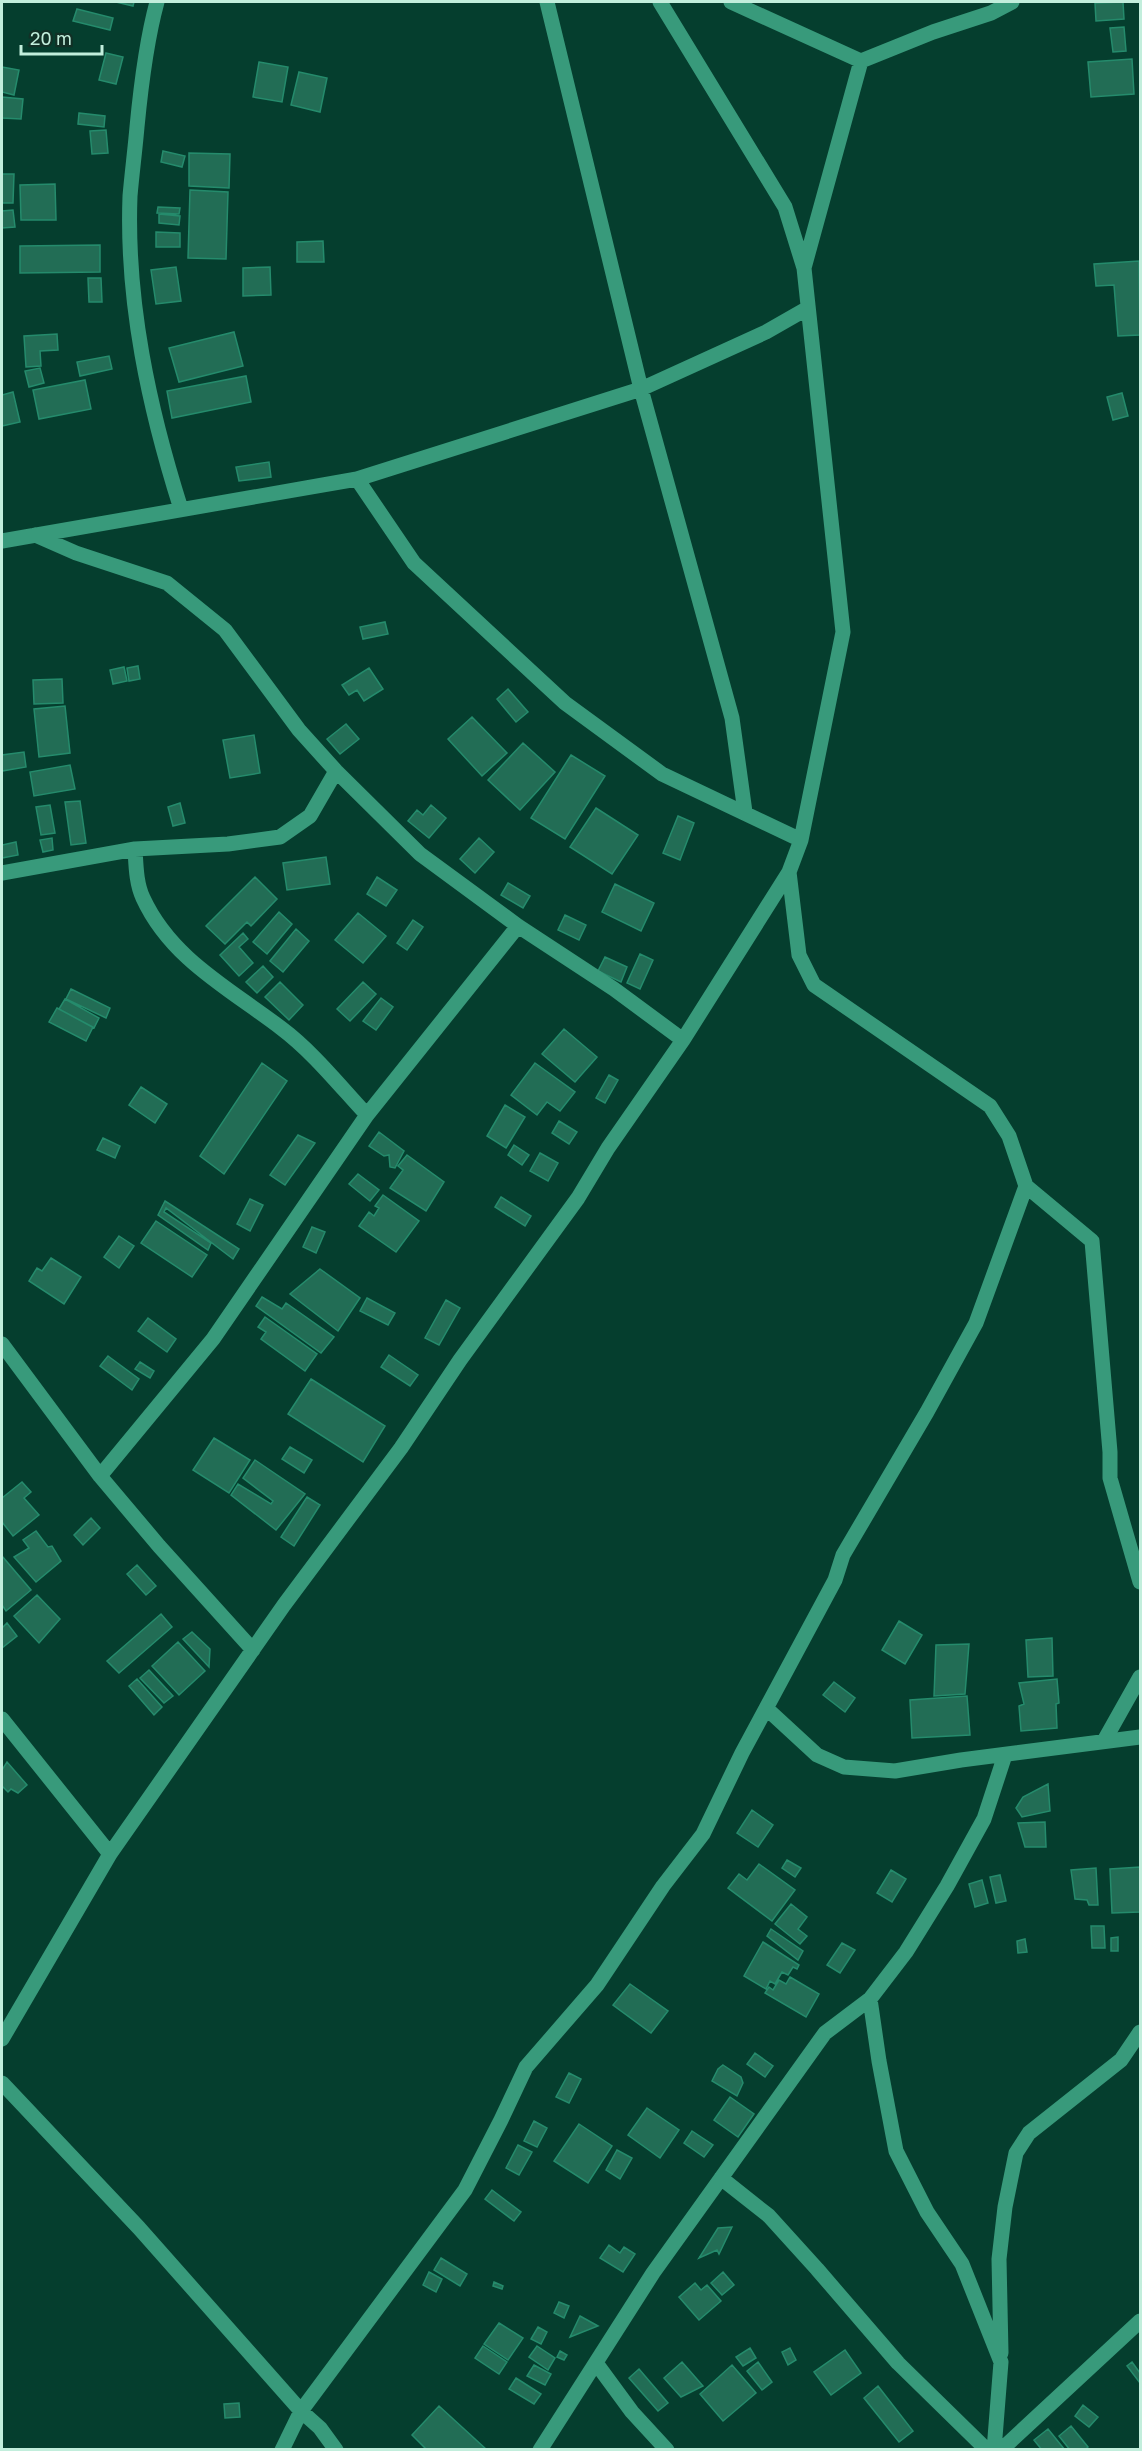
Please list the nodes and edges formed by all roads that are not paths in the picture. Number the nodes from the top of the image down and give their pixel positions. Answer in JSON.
{"nodes":[{"id":1,"x":157,"y":2,"type":"edge"},
{"id":2,"x":547,"y":2,"type":"edge"},
{"id":3,"x":660,"y":2,"type":"edge"},
{"id":4,"x":731,"y":2,"type":"edge"},
{"id":5,"x":1012,"y":2,"type":"edge"},
{"id":6,"x":861,"y":61,"type":"junction"},
{"id":7,"x":804,"y":268,"type":"junction"},
{"id":8,"x":808,"y":308,"type":"junction"},
{"id":9,"x":641,"y":389,"type":"junction"},
{"id":10,"x":357,"y":479,"type":"junction"},
{"id":11,"x":181,"y":509,"type":"junction"},
{"id":12,"x":35,"y":535,"type":"junction"},
{"id":13,"x":2,"y":541,"type":"edge"},
{"id":14,"x":336,"y":771,"type":"junction"},
{"id":15,"x":745,"y":812,"type":"junction"},
{"id":16,"x":801,"y":840,"type":"junction"},
{"id":17,"x":135,"y":849,"type":"junction"},
{"id":18,"x":789,"y":872,"type":"junction"},
{"id":19,"x":2,"y":873,"type":"edge"},
{"id":20,"x":518,"y":926,"type":"junction"},
{"id":21,"x":683,"y":1041,"type":"junction"},
{"id":22,"x":367,"y":1115,"type":"junction"},
{"id":23,"x":1026,"y":1186,"type":"junction"},
{"id":24,"x":2,"y":1344,"type":"edge"},
{"id":25,"x":100,"y":1476,"type":"junction"},
{"id":26,"x":1140,"y":1582,"type":"edge"},
{"id":27,"x":253,"y":1650,"type":"junction"},
{"id":28,"x":1140,"y":1677,"type":"edge"},
{"id":29,"x":766,"y":1708,"type":"junction"},
{"id":30,"x":2,"y":1719,"type":"edge"},
{"id":31,"x":1140,"y":1737,"type":"edge"},
{"id":32,"x":1104,"y":1741,"type":"junction"},
{"id":33,"x":1005,"y":1755,"type":"junction"},
{"id":34,"x":110,"y":1854,"type":"junction"},
{"id":35,"x":870,"y":1999,"type":"junction"},
{"id":36,"x":1140,"y":2032,"type":"edge"},
{"id":37,"x":2,"y":2039,"type":"edge"},
{"id":38,"x":2,"y":2083,"type":"edge"},
{"id":39,"x":721,"y":2178,"type":"junction"},
{"id":40,"x":1140,"y":2321,"type":"edge"},
{"id":41,"x":1001,"y":2362,"type":"junction"},
{"id":42,"x":596,"y":2363,"type":"junction"},
{"id":43,"x":301,"y":2411,"type":"junction"},
{"id":44,"x":282,"y":2450,"type":"edge"},
{"id":45,"x":336,"y":2450,"type":"edge"},
{"id":46,"x":540,"y":2450,"type":"edge"},
{"id":47,"x":667,"y":2450,"type":"edge"},
{"id":48,"x":987,"y":2450,"type":"edge"},
{"id":49,"x":994,"y":2450,"type":"edge"},
{"id":50,"x":1001,"y":2450,"type":"edge"}],
"edges":[{"from":1,"to":11,"type":"street"},
{"from":2,"to":9,"type":"street"},
{"from":3,"to":7,"type":"street"},
{"from":4,"to":6,"type":"street"},
{"from":5,"to":6,"type":"street"},
{"from":6,"to":7,"type":"street"},
{"from":7,"to":8,"type":"street"},
{"from":8,"to":9,"type":"street"},
{"from":8,"to":16,"type":"street"},
{"from":9,"to":10,"type":"street"},
{"from":9,"to":15,"type":"street"},
{"from":10,"to":11,"type":"street"},
{"from":10,"to":15,"type":"street"},
{"from":11,"to":12,"type":"street"},
{"from":12,"to":13,"type":"street"},
{"from":12,"to":14,"type":"street"},
{"from":14,"to":17,"type":"street"},
{"from":14,"to":20,"type":"street"},
{"from":15,"to":16,"type":"street"},
{"from":16,"to":18,"type":"street"},
{"from":17,"to":19,"type":"street"},
{"from":17,"to":22,"type":"street"},
{"from":18,"to":21,"type":"street"},
{"from":18,"to":23,"type":"street"},
{"from":20,"to":21,"type":"street"},
{"from":20,"to":22,"type":"street"},
{"from":21,"to":27,"type":"street"},
{"from":22,"to":25,"type":"street"},
{"from":23,"to":26,"type":"street"},
{"from":23,"to":29,"type":"street"},
{"from":24,"to":25,"type":"street"},
{"from":25,"to":27,"type":"street"},
{"from":27,"to":34,"type":"street"},
{"from":28,"to":32,"type":"street"},
{"from":29,"to":33,"type":"street"},
{"from":29,"to":43,"type":"street"},
{"from":30,"to":34,"type":"street"},
{"from":31,"to":32,"type":"street"},
{"from":32,"to":33,"type":"street"},
{"from":33,"to":35,"type":"street"},
{"from":34,"to":37,"type":"street"},
{"from":35,"to":39,"type":"street"},
{"from":35,"to":41,"type":"street"},
{"from":36,"to":41,"type":"street"},
{"from":38,"to":43,"type":"street"},
{"from":39,"to":42,"type":"street"},
{"from":39,"to":48,"type":"street"},
{"from":40,"to":50,"type":"street"},
{"from":41,"to":49,"type":"street"},
{"from":42,"to":46,"type":"street"},
{"from":42,"to":47,"type":"street"},
{"from":43,"to":44,"type":"street"},
{"from":43,"to":45,"type":"street"}]}
